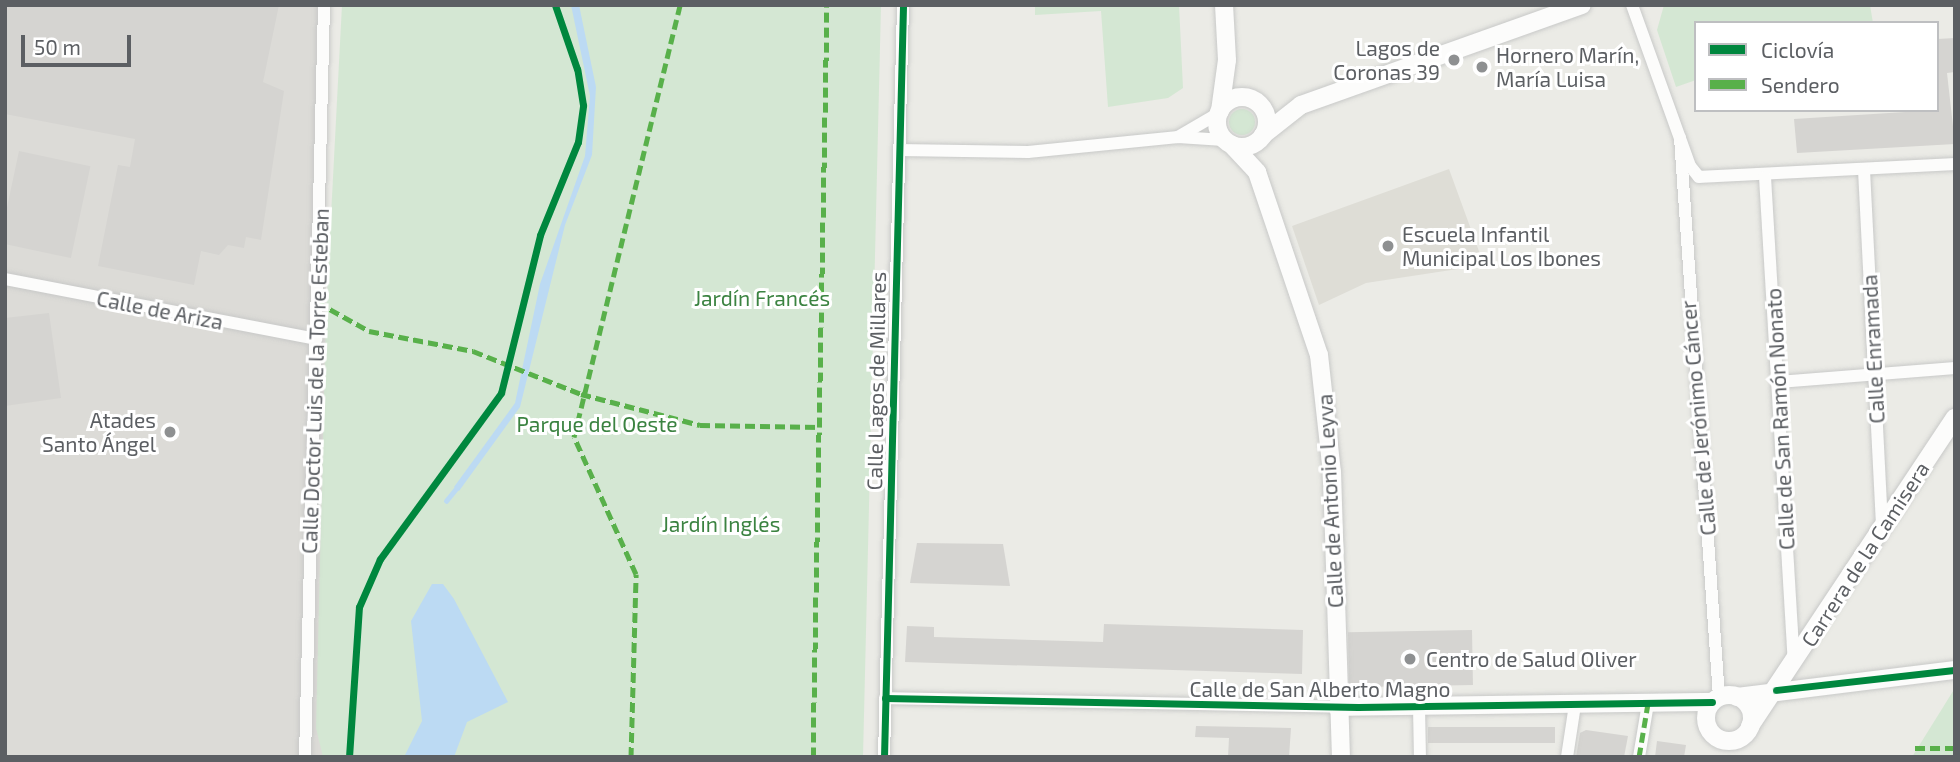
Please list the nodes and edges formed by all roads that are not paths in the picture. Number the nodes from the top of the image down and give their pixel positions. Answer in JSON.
{"nodes":[{"id":1,"x":324,"y":5,"type":"edge"},
{"id":2,"x":903,"y":5,"type":"edge"},
{"id":3,"x":1224,"y":5,"type":"edge"},
{"id":4,"x":1582,"y":5,"type":"edge"},
{"id":5,"x":1632,"y":5,"type":"edge"},
{"id":6,"x":1227,"y":60,"type":"junction"},
{"id":7,"x":1252,"y":101,"type":"junction"},
{"id":8,"x":1301,"y":105,"type":"junction"},
{"id":9,"x":1219,"y":112,"type":"junction"},
{"id":10,"x":1178,"y":137,"type":"junction"},
{"id":11,"x":1261,"y":137,"type":"junction"},
{"id":12,"x":1680,"y":138,"type":"junction"},
{"id":13,"x":1228,"y":143,"type":"junction"},
{"id":14,"x":900,"y":150,"type":"junction"},
{"id":15,"x":1955,"y":164,"type":"edge"},
{"id":16,"x":1864,"y":170,"type":"junction"},
{"id":17,"x":1257,"y":172,"type":"junction"},
{"id":18,"x":1765,"y":177,"type":"junction"},
{"id":19,"x":5,"y":279,"type":"edge"},
{"id":20,"x":316,"y":339,"type":"junction"},
{"id":21,"x":1955,"y":368,"type":"edge"},
{"id":22,"x":1874,"y":374,"type":"junction"},
{"id":23,"x":1778,"y":382,"type":"junction"},
{"id":24,"x":1955,"y":418,"type":"edge"},
{"id":25,"x":1882,"y":529,"type":"junction"},
{"id":26,"x":1794,"y":661,"type":"junction"},
{"id":27,"x":1955,"y":670,"type":"edge"},
{"id":28,"x":1812,"y":686,"type":"junction"},
{"id":29,"x":1776,"y":690,"type":"junction"},
{"id":30,"x":1737,"y":697,"type":"junction"},
{"id":31,"x":886,"y":698,"type":"junction"},
{"id":32,"x":1716,"y":700,"type":"junction"},
{"id":33,"x":1648,"y":703,"type":"junction"},
{"id":34,"x":1575,"y":705,"type":"junction"},
{"id":35,"x":1337,"y":707,"type":"junction"},
{"id":36,"x":1419,"y":707,"type":"junction"},
{"id":37,"x":1750,"y":726,"type":"junction"},
{"id":38,"x":1738,"y":739,"type":"junction"},
{"id":39,"x":304,"y":757,"type":"edge"},
{"id":40,"x":884,"y":757,"type":"edge"},
{"id":41,"x":1341,"y":757,"type":"edge"},
{"id":42,"x":1420,"y":757,"type":"edge"},
{"id":43,"x":1567,"y":757,"type":"edge"},
{"id":44,"x":1639,"y":757,"type":"edge"},
{"id":45,"x":1729,"y":757,"type":"edge"}],
"edges":[{"from":1,"to":20,"type":"street","name":"Calle Doctor Luis de la Torre Esteban"},
{"from":2,"to":14,"type":"street","name":"Calle Lagos de Millares"},
{"from":3,"to":6,"type":"street"},
{"from":4,"to":8,"type":"street"},
{"from":5,"to":12,"type":"street"},
{"from":6,"to":7,"type":"street"},
{"from":6,"to":9,"type":"street"},
{"from":7,"to":8,"type":"street"},
{"from":7,"to":9,"type":"street"},
{"from":7,"to":11,"type":"street"},
{"from":8,"to":11,"type":"street"},
{"from":9,"to":10,"type":"street"},
{"from":9,"to":13,"type":"street"},
{"from":10,"to":13,"type":"street"},
{"from":10,"to":14,"type":"street"},
{"from":11,"to":13,"type":"street"},
{"from":11,"to":17,"type":"street","name":"Calle de Antonio Leyva"},
{"from":12,"to":18,"type":"street"},
{"from":12,"to":32,"type":"street","name":"Calle de Jerónimo Cáncer"},
{"from":13,"to":17,"type":"street","name":"Calle de Antonio Leyva"},
{"from":14,"to":31,"type":"street","name":"Calle Lagos de Millares"},
{"from":15,"to":16,"type":"street"},
{"from":16,"to":18,"type":"street"},
{"from":16,"to":22,"type":"street","name":"Calle Enramada"},
{"from":17,"to":35,"type":"street","name":"Calle de Antonio Leyva"},
{"from":18,"to":23,"type":"street","name":"Calle de San Ramón Nonato"},
{"from":19,"to":20,"type":"street","name":"Calle de Ariza"},
{"from":20,"to":39,"type":"street","name":"Calle Doctor Luis de la Torre Esteban"},
{"from":21,"to":22,"type":"street"},
{"from":22,"to":23,"type":"street"},
{"from":22,"to":25,"type":"street","name":"Calle Enramada"},
{"from":23,"to":26,"type":"street","name":"Calle de San Ramón Nonato"},
{"from":24,"to":25,"type":"street","name":"Carrera de la Camisera"},
{"from":25,"to":26,"type":"street","name":"Carrera de la Camisera"},
{"from":26,"to":28,"type":"street"},
{"from":26,"to":29,"type":"street","name":"Carrera de la Camisera"},
{"from":27,"to":28,"type":"street"},
{"from":28,"to":29,"type":"street"},
{"from":29,"to":30,"type":"street"},
{"from":29,"to":37,"type":"street","name":"Carrera de la Camisera"},
{"from":30,"to":32,"type":"street"},
{"from":30,"to":37,"type":"street"},
{"from":31,"to":35,"type":"street","name":"Calle de San Alberto Magno"},
{"from":31,"to":40,"type":"street","name":"Calle Lagos de Millares"},
{"from":32,"to":33,"type":"street","name":"Calle de San Alberto Magno"},
{"from":32,"to":38,"type":"street"},
{"from":33,"to":34,"type":"street","name":"Calle de San Alberto Magno"},
{"from":33,"to":44,"type":"street"},
{"from":34,"to":36,"type":"street","name":"Calle de San Alberto Magno"},
{"from":34,"to":43,"type":"street"},
{"from":35,"to":36,"type":"street","name":"Calle de San Alberto Magno"},
{"from":35,"to":41,"type":"street","name":"Calle de Antonio Leyva"},
{"from":36,"to":42,"type":"street"},
{"from":37,"to":38,"type":"street"},
{"from":38,"to":45,"type":"street"}]}
